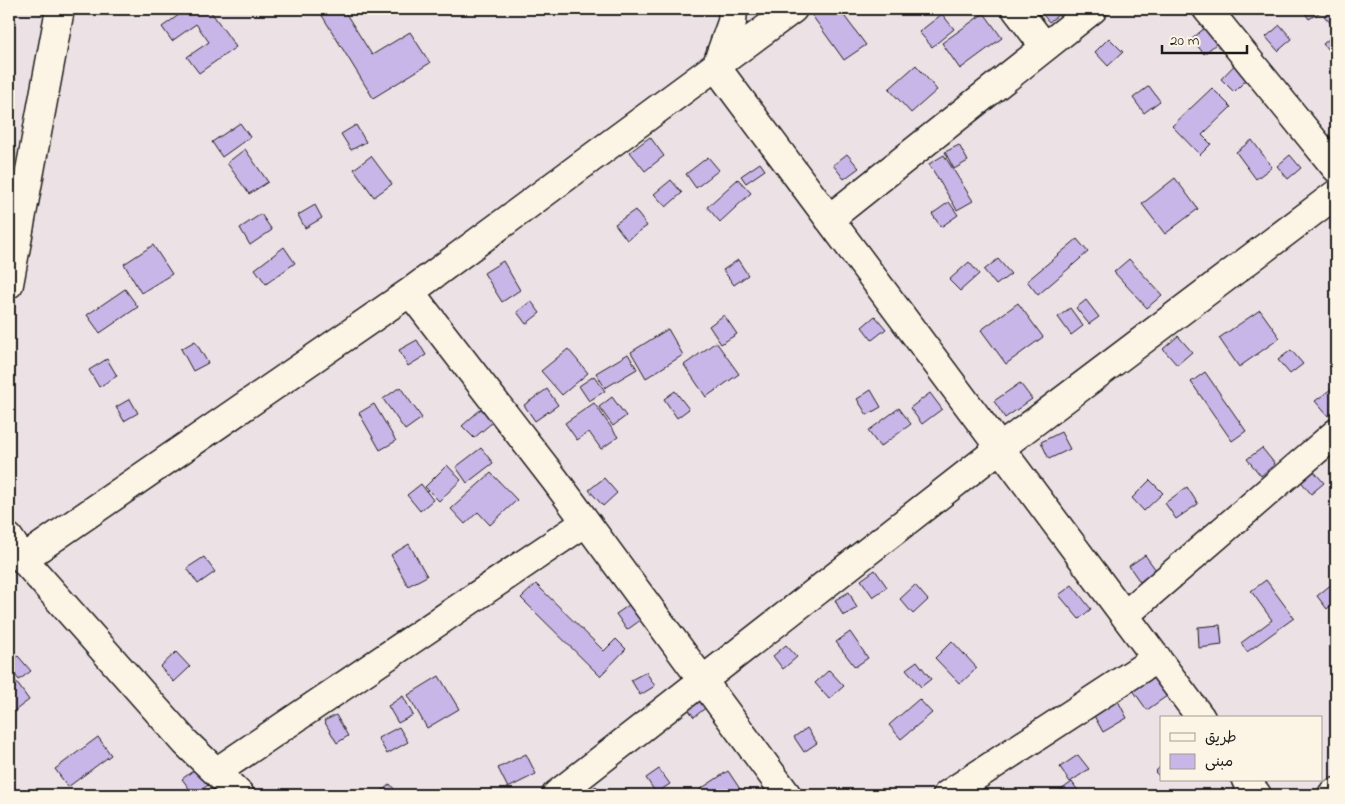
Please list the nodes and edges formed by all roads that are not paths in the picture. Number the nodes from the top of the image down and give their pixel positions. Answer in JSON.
{"nodes":[{"id":1,"x":60,"y":9,"type":"edge"},
{"id":2,"x":733,"y":9,"type":"edge"},
{"id":3,"x":793,"y":9,"type":"edge"},
{"id":4,"x":1016,"y":9,"type":"edge"},
{"id":5,"x":1093,"y":9,"type":"edge"},
{"id":6,"x":1207,"y":9,"type":"edge"},
{"id":7,"x":1045,"y":48,"type":"junction"},
{"id":8,"x":716,"y":67,"type":"junction"},
{"id":9,"x":1336,"y":168,"type":"edge"},
{"id":10,"x":1336,"y":194,"type":"edge"},
{"id":11,"x":829,"y":219,"type":"junction"},
{"id":12,"x":9,"y":284,"type":"edge"},
{"id":13,"x":410,"y":292,"type":"junction"},
{"id":14,"x":1336,"y":433,"type":"edge"},
{"id":15,"x":1000,"y":448,"type":"junction"},
{"id":16,"x":586,"y":522,"type":"junction"},
{"id":17,"x":16,"y":549,"type":"edge"},
{"id":18,"x":1125,"y":615,"type":"junction"},
{"id":19,"x":1158,"y":658,"type":"junction"},
{"id":20,"x":703,"y":680,"type":"junction"},
{"id":21,"x":1200,"y":716,"type":"edge"},
{"id":22,"x":216,"y":772,"type":"junction"},
{"id":23,"x":1247,"y":782,"type":"edge"},
{"id":24,"x":1336,"y":792,"type":"edge"},
{"id":25,"x":240,"y":795,"type":"edge"},
{"id":26,"x":556,"y":795,"type":"edge"},
{"id":27,"x":787,"y":795,"type":"edge"},
{"id":28,"x":947,"y":795,"type":"edge"},
{"id":29,"x":1257,"y":795,"type":"edge"},
{"id":30,"x":1332,"y":795,"type":"edge"}],
"edges":[{"from":1,"to":12,"type":"street"},
{"from":2,"to":8,"type":"street"},
{"from":3,"to":8,"type":"street"},
{"from":4,"to":7,"type":"street"},
{"from":5,"to":7,"type":"street"},
{"from":6,"to":9,"type":"street"},
{"from":7,"to":11,"type":"street"},
{"from":8,"to":11,"type":"street"},
{"from":8,"to":13,"type":"street"},
{"from":10,"to":15,"type":"street"},
{"from":11,"to":15,"type":"street"},
{"from":13,"to":16,"type":"street"},
{"from":13,"to":17,"type":"street"},
{"from":14,"to":18,"type":"street"},
{"from":15,"to":18,"type":"street"},
{"from":15,"to":20,"type":"street"},
{"from":16,"to":20,"type":"street"},
{"from":16,"to":22,"type":"street"},
{"from":17,"to":22,"type":"street"},
{"from":18,"to":19,"type":"street"},
{"from":19,"to":21,"type":"street"},
{"from":19,"to":28,"type":"street"},
{"from":20,"to":26,"type":"street"},
{"from":20,"to":27,"type":"street"},
{"from":22,"to":25,"type":"street"},
{"from":23,"to":29,"type":"street"},
{"from":24,"to":30,"type":"street"}]}
